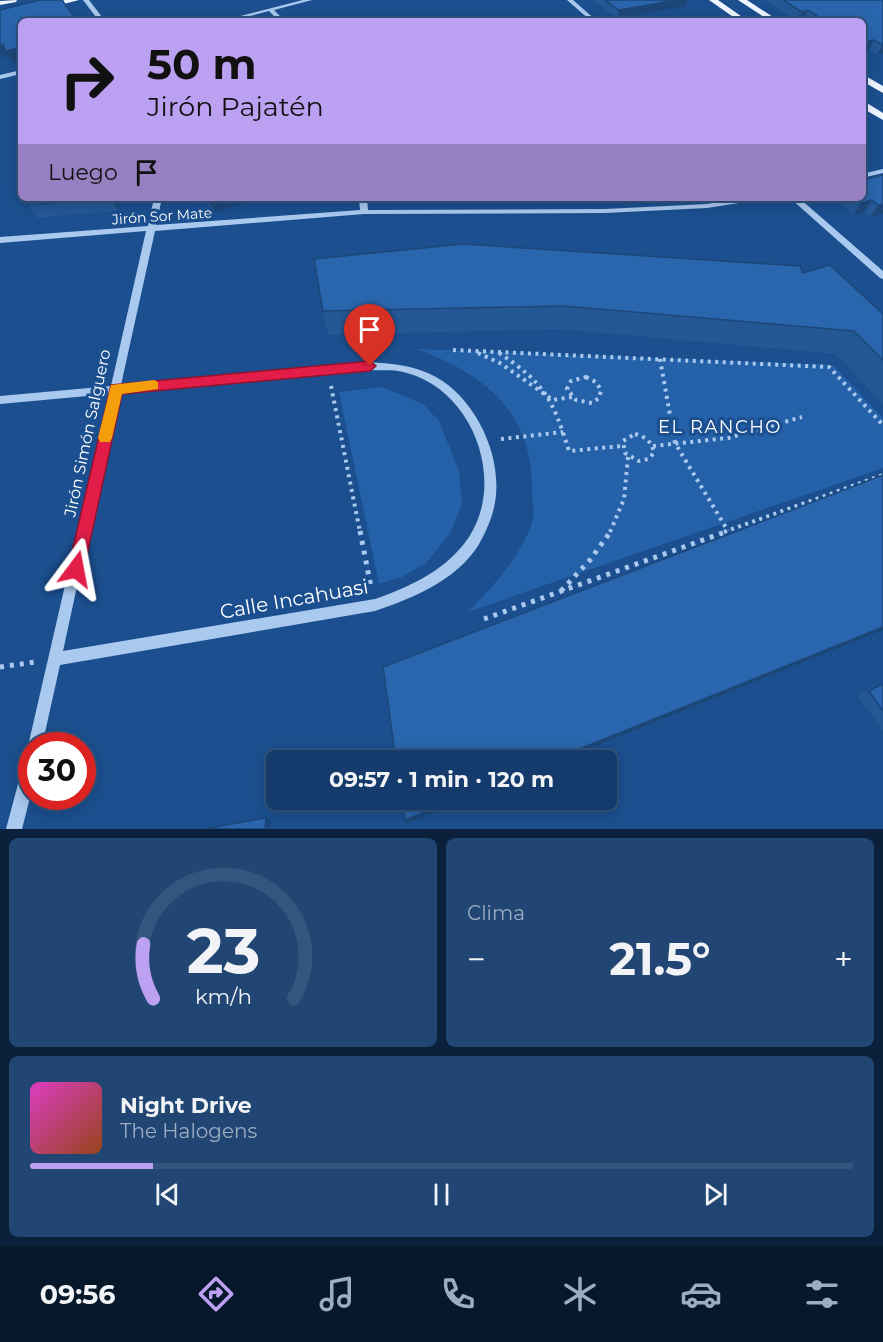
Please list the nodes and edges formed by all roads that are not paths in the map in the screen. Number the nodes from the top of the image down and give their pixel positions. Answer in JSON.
{"nodes":[{"id":1,"x":13,"y":0,"type":"edge"},
{"id":2,"x":75,"y":0,"type":"edge"},
{"id":3,"x":86,"y":0,"type":"edge"},
{"id":4,"x":309,"y":0,"type":"edge"},
{"id":5,"x":570,"y":0,"type":"edge"},
{"id":6,"x":713,"y":0,"type":"edge"},
{"id":7,"x":742,"y":0,"type":"edge"},
{"id":8,"x":0,"y":3,"type":"edge"},
{"id":9,"x":753,"y":7,"type":"junction"},
{"id":10,"x":32,"y":9,"type":"edge"},
{"id":11,"x":271,"y":10,"type":"junction"},
{"id":12,"x":729,"y":11,"type":"junction"},
{"id":13,"x":100,"y":18,"type":"edge"},
{"id":14,"x":237,"y":18,"type":"edge"},
{"id":15,"x":279,"y":18,"type":"edge"},
{"id":16,"x":591,"y":18,"type":"edge"},
{"id":17,"x":740,"y":18,"type":"edge"},
{"id":18,"x":770,"y":18,"type":"edge"},
{"id":19,"x":18,"y":73,"type":"edge"},
{"id":20,"x":0,"y":77,"type":"edge"},
{"id":21,"x":866,"y":79,"type":"edge"},
{"id":22,"x":883,"y":90,"type":"edge"},
{"id":23,"x":866,"y":106,"type":"edge"},
{"id":24,"x":883,"y":117,"type":"edge"},
{"id":25,"x":883,"y":171,"type":"edge"},
{"id":26,"x":866,"y":175,"type":"edge"},
{"id":27,"x":157,"y":201,"type":"edge"},
{"id":28,"x":363,"y":201,"type":"edge"},
{"id":29,"x":739,"y":201,"type":"edge"},
{"id":30,"x":797,"y":201,"type":"edge"},
{"id":31,"x":364,"y":213,"type":"junction"},
{"id":32,"x":149,"y":231,"type":"junction"},
{"id":33,"x":0,"y":240,"type":"edge"},
{"id":34,"x":883,"y":276,"type":"edge"},
{"id":35,"x":116,"y":389,"type":"junction"},
{"id":36,"x":0,"y":400,"type":"edge"},
{"id":37,"x":56,"y":658,"type":"junction"},
{"id":38,"x":38,"y":732,"type":"edge"},
{"id":39,"x":20,"y":810,"type":"edge"},
{"id":40,"x":15,"y":829,"type":"edge"}],
"edges":[{"from":1,"to":8,"type":"main road"},
{"from":2,"to":10,"type":"main road"},
{"from":3,"to":13,"type":"street"},
{"from":4,"to":11,"type":"street"},
{"from":5,"to":16,"type":"street"},
{"from":6,"to":12,"type":"main road"},
{"from":7,"to":9,"type":"main road"},
{"from":9,"to":12,"type":"main road"},
{"from":9,"to":18,"type":"main road"},
{"from":11,"to":14,"type":"street"},
{"from":11,"to":15,"type":"street"},
{"from":12,"to":17,"type":"main road"},
{"from":19,"to":20,"type":"street"},
{"from":21,"to":22,"type":"main road"},
{"from":23,"to":24,"type":"main road"},
{"from":25,"to":26,"type":"street"},
{"from":27,"to":32,"type":"street","name":"Jirón Simón Salguero"},
{"from":28,"to":31,"type":"street"},
{"from":29,"to":31,"type":"street","name":"Jirón Sor Mate"},
{"from":30,"to":34,"type":"street"},
{"from":31,"to":32,"type":"street","name":"Jirón Sor Mate"},
{"from":32,"to":33,"type":"street","name":"Jirón Sor Mate"},
{"from":32,"to":35,"type":"street","name":"Jirón Simón Salguero"},
{"from":35,"to":36,"type":"street","name":"Calle Incahuasi"},
{"from":35,"to":37,"type":"street","name":"Jirón Simón Salguero"},
{"from":35,"to":37,"type":"street","name":"Calle Incahuasi"},
{"from":37,"to":38,"type":"street","name":"Jirón Simón Salguero"},
{"from":39,"to":40,"type":"street"}]}
